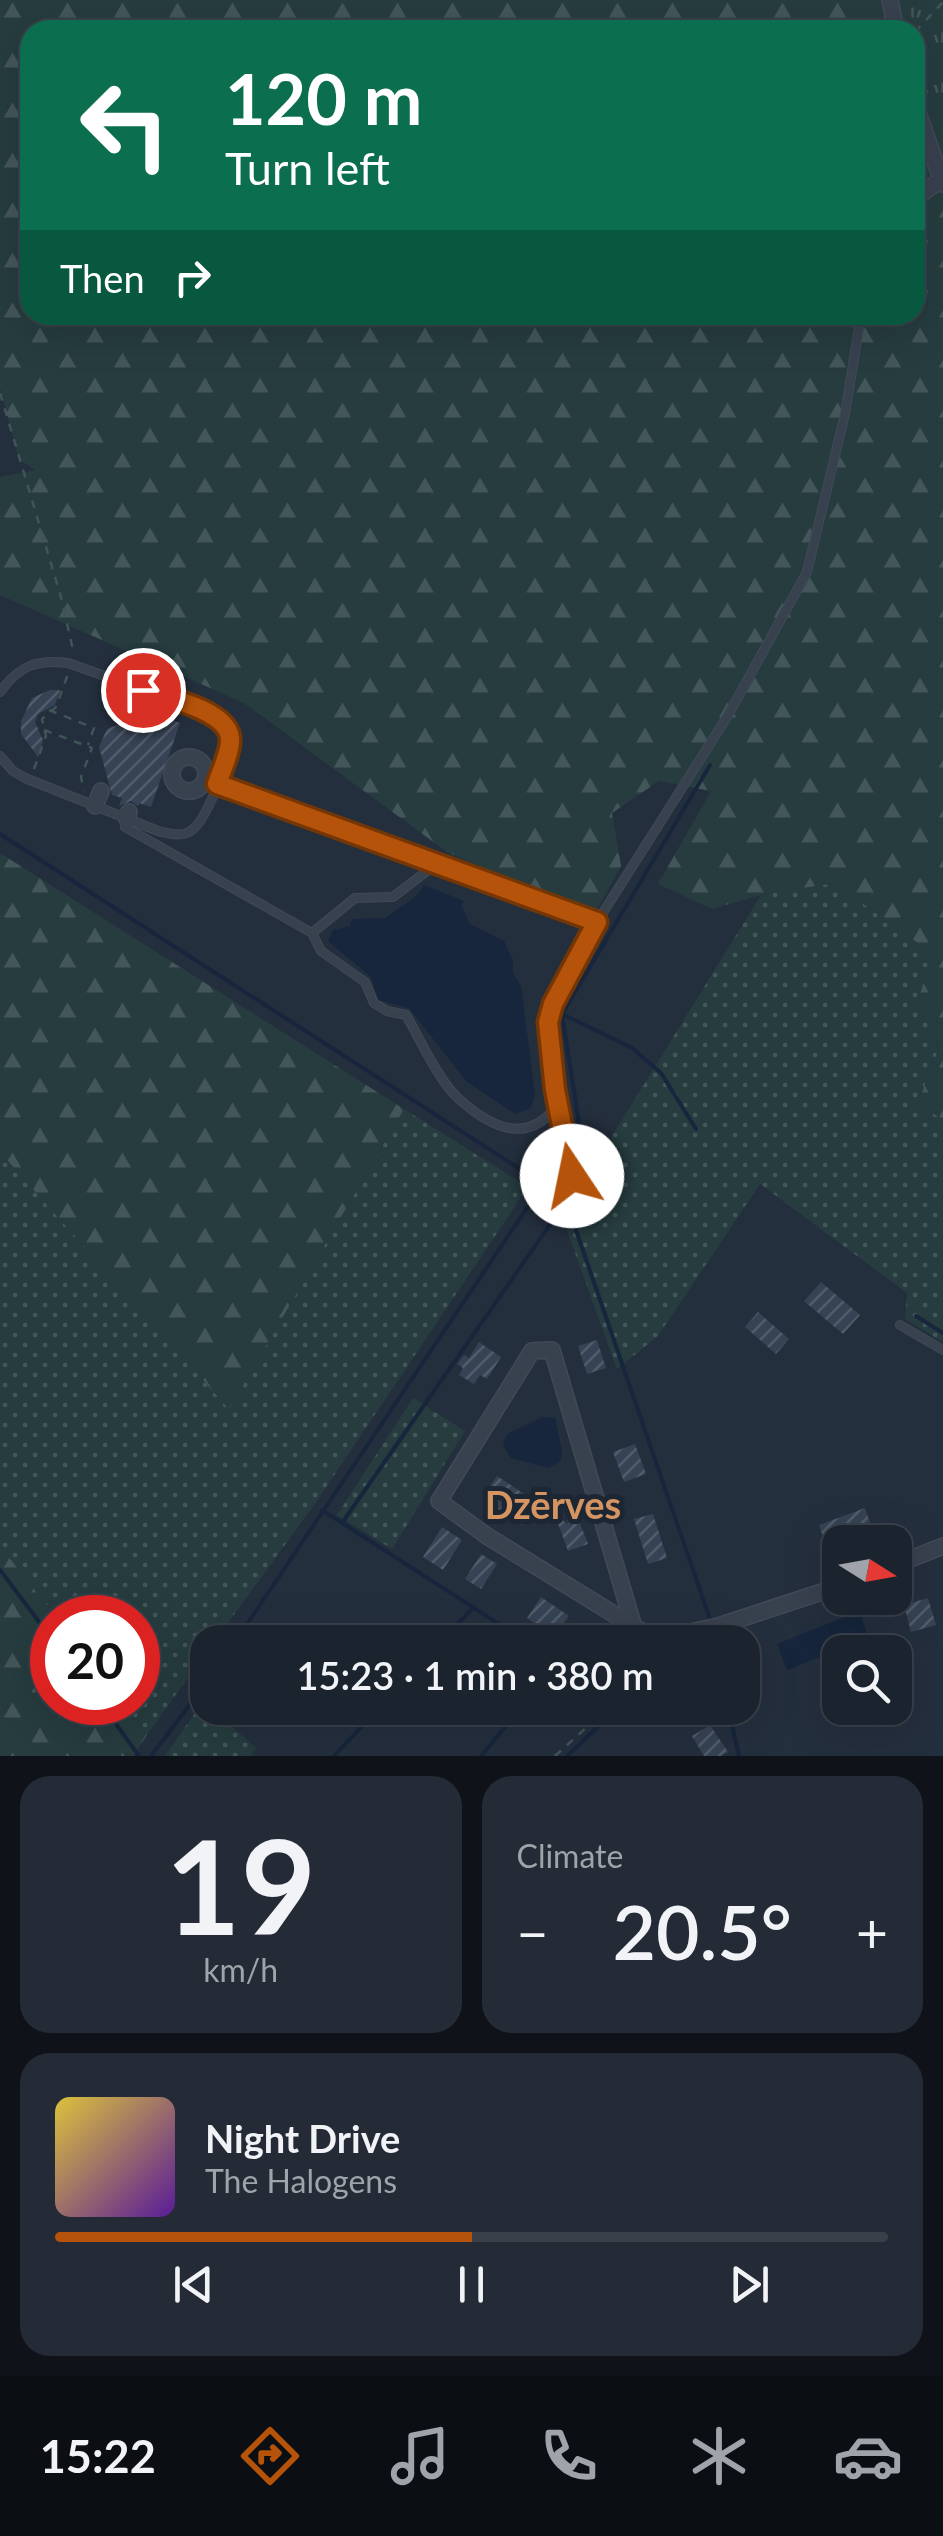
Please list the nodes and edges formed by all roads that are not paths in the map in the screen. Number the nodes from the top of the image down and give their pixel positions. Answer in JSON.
{"nodes":[{"id":1,"x":925,"y":133,"type":"edge"},
{"id":2,"x":942,"y":182,"type":"edge"},
{"id":3,"x":859,"y":325,"type":"edge"},
{"id":4,"x":0,"y":692,"type":"edge"},
{"id":5,"x":0,"y":756,"type":"edge"},
{"id":6,"x":211,"y":782,"type":"junction"},
{"id":7,"x":128,"y":816,"type":"junction"},
{"id":8,"x":436,"y":864,"type":"junction"},
{"id":9,"x":597,"y":922,"type":"junction"},
{"id":10,"x":312,"y":933,"type":"junction"},
{"id":11,"x":558,"y":1104,"type":"junction"},
{"id":12,"x":572,"y":1176,"type":"dead end"},
{"id":13,"x":900,"y":1324,"type":"dead end"},
{"id":14,"x":943,"y":1350,"type":"edge"},
{"id":15,"x":943,"y":1546,"type":"edge"},
{"id":16,"x":912,"y":1559,"type":"edge"},
{"id":17,"x":822,"y":1592,"type":"edge"},
{"id":18,"x":721,"y":1625,"type":"edge"},
{"id":19,"x":639,"y":1629,"type":"joint"}],
"edges":[{"from":1,"to":2,"type":"street"},
{"from":3,"to":9,"type":"lane"},
{"from":4,"to":6,"type":"lane"},
{"from":5,"to":7,"type":"lane"},
{"from":6,"to":7,"type":"lane"},
{"from":6,"to":8,"type":"lane"},
{"from":7,"to":10,"type":"lane"},
{"from":8,"to":9,"type":"lane"},
{"from":8,"to":10,"type":"lane"},
{"from":9,"to":11,"type":"lane"},
{"from":10,"to":11,"type":"lane"},
{"from":11,"to":12,"type":"lane"},
{"from":13,"to":14,"type":"lane"},
{"from":15,"to":16,"type":"street"},
{"from":17,"to":18,"type":"street"},
{"from":19,"to":19,"type":"street"}]}
